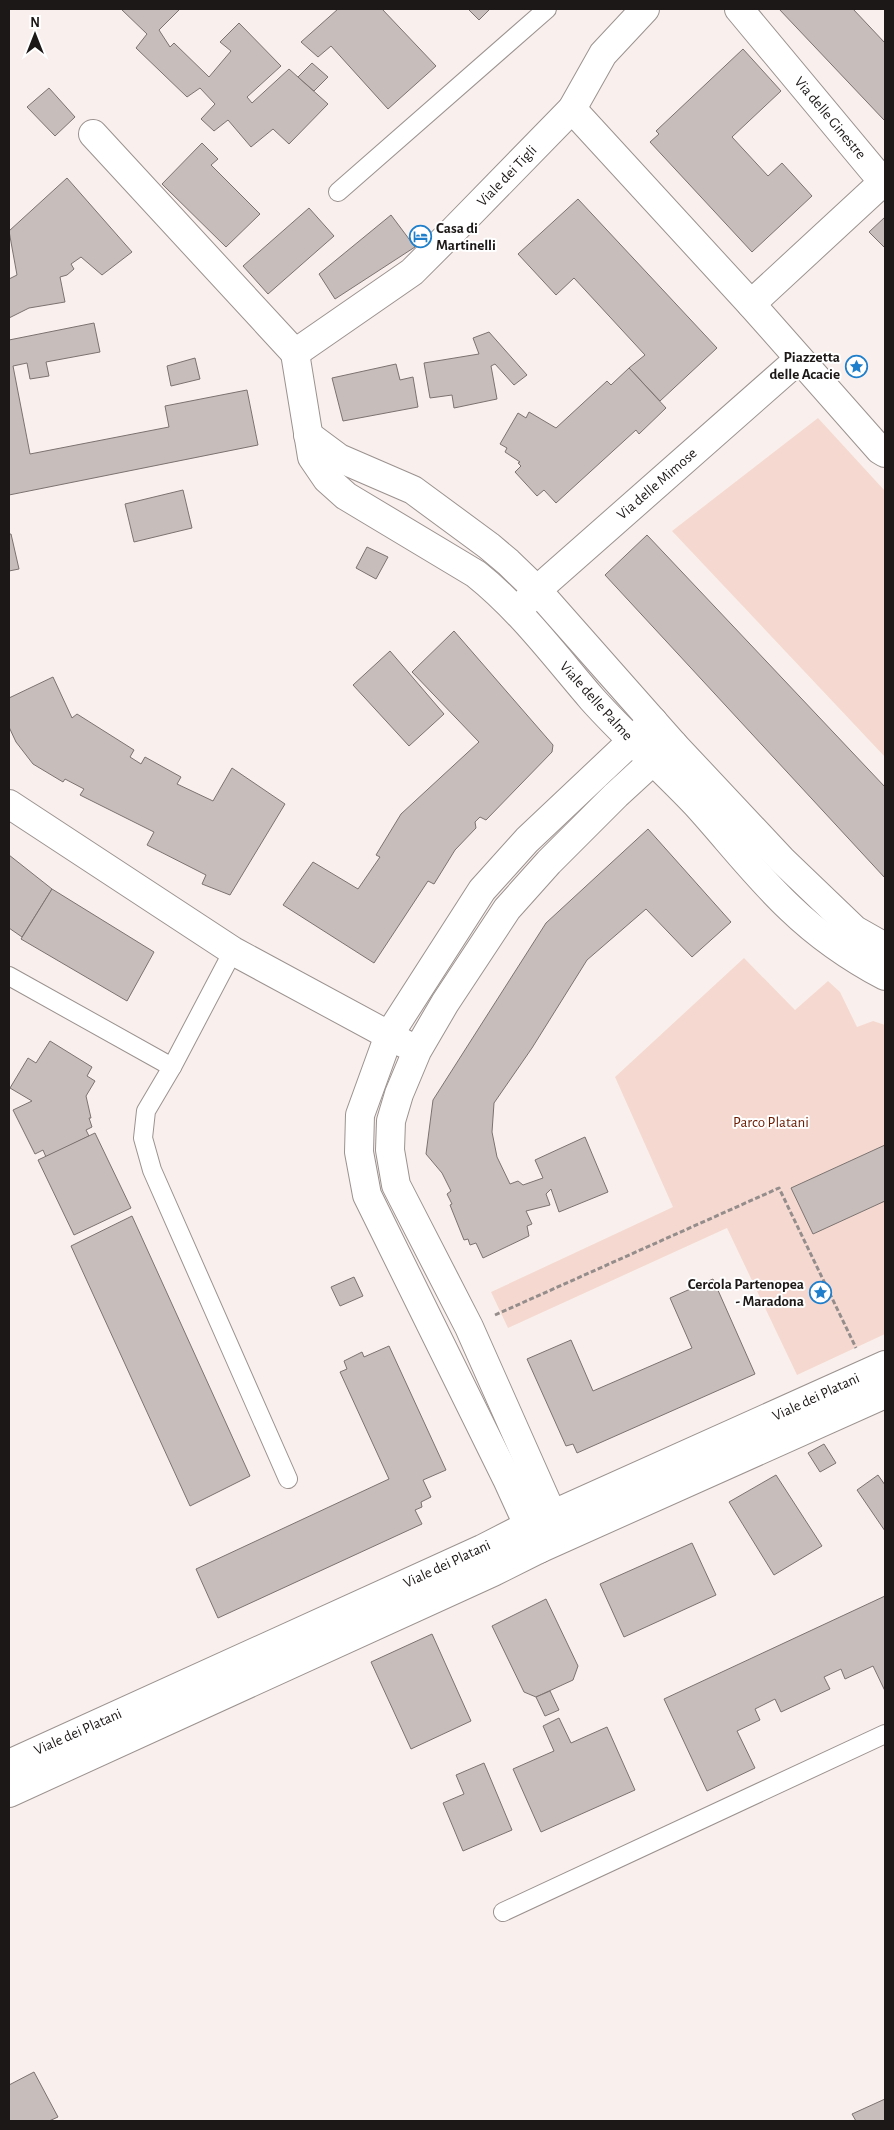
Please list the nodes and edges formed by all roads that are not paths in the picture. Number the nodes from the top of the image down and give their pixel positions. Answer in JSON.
{"nodes":[{"id":1,"x":547,"y":9,"type":"edge"},
{"id":2,"x":645,"y":9,"type":"edge"},
{"id":3,"x":739,"y":9,"type":"edge"},
{"id":4,"x":572,"y":109,"type":"junction"},
{"id":5,"x":93,"y":134,"type":"dead end"},
{"id":6,"x":338,"y":192,"type":"dead end"},
{"id":7,"x":751,"y":304,"type":"junction"},
{"id":8,"x":294,"y":353,"type":"junction"},
{"id":9,"x":799,"y":359,"type":"junction"},
{"id":10,"x":308,"y":435,"type":"junction"},
{"id":11,"x":885,"y":453,"type":"edge"},
{"id":12,"x":537,"y":590,"type":"junction"},
{"id":13,"x":517,"y":611,"type":"junction"},
{"id":14,"x":653,"y":722,"type":"junction"},
{"id":15,"x":632,"y":742,"type":"junction"},
{"id":16,"x":674,"y":746,"type":"junction"},
{"id":17,"x":652,"y":762,"type":"junction"},
{"id":18,"x":9,"y":804,"type":"edge"},
{"id":19,"x":885,"y":947,"type":"edge"},
{"id":20,"x":233,"y":951,"type":"junction"},
{"id":21,"x":9,"y":976,"type":"edge"},
{"id":22,"x":885,"y":976,"type":"edge"},
{"id":23,"x":389,"y":1034,"type":"junction"},
{"id":24,"x":417,"y":1051,"type":"junction"},
{"id":25,"x":172,"y":1067,"type":"junction"},
{"id":26,"x":876,"y":1369,"type":"edge"},
{"id":27,"x":885,"y":1394,"type":"edge"},
{"id":28,"x":288,"y":1479,"type":"dead end"},
{"id":29,"x":541,"y":1520,"type":"junction"},
{"id":30,"x":551,"y":1544,"type":"junction"},
{"id":31,"x":885,"y":1734,"type":"edge"},
{"id":32,"x":9,"y":1764,"type":"edge"},
{"id":33,"x":9,"y":1793,"type":"edge"},
{"id":34,"x":503,"y":1912,"type":"dead end"}],
"edges":[{"from":1,"to":6,"type":"lane"},
{"from":2,"to":4,"type":"street","name":"Viale dei Tigli"},
{"from":3,"to":7,"type":"street","name":"Via delle Ginestre"},
{"from":4,"to":7,"type":"street"},
{"from":4,"to":8,"type":"street","name":"Viale dei Tigli"},
{"from":5,"to":8,"type":"street"},
{"from":7,"to":9,"type":"street"},
{"from":8,"to":10,"type":"street","name":"Viale delle Palme"},
{"from":9,"to":11,"type":"street"},
{"from":9,"to":12,"type":"street","name":"Via delle Mimose"},
{"from":10,"to":12,"type":"street","name":"Viale delle Palme"},
{"from":10,"to":13,"type":"street","name":"Viale delle Palme"},
{"from":12,"to":13,"type":"street","name":"Via delle Mimose"},
{"from":12,"to":14,"type":"street","name":"Viale delle Palme"},
{"from":13,"to":15,"type":"street","name":"Viale delle Palme"},
{"from":14,"to":15,"type":"street"},
{"from":14,"to":16,"type":"street","name":"Viale delle Palme"},
{"from":15,"to":17,"type":"street","name":"Viale delle Palme"},
{"from":15,"to":23,"type":"street"},
{"from":16,"to":17,"type":"street"},
{"from":16,"to":19,"type":"street","name":"Viale delle Palme"},
{"from":17,"to":22,"type":"street","name":"Viale delle Palme"},
{"from":17,"to":24,"type":"street"},
{"from":18,"to":20,"type":"street"},
{"from":20,"to":23,"type":"street"},
{"from":20,"to":25,"type":"lane"},
{"from":21,"to":25,"type":"lane"},
{"from":23,"to":24,"type":"street"},
{"from":23,"to":29,"type":"street"},
{"from":24,"to":29,"type":"street"},
{"from":25,"to":28,"type":"lane"},
{"from":26,"to":29,"type":"street","name":"Viale dei Platani"},
{"from":27,"to":30,"type":"street","name":"Viale dei Platani"},
{"from":29,"to":30,"type":"street"},
{"from":29,"to":32,"type":"street","name":"Viale dei Platani"},
{"from":30,"to":33,"type":"street","name":"Viale dei Platani"},
{"from":31,"to":34,"type":"lane"}]}
